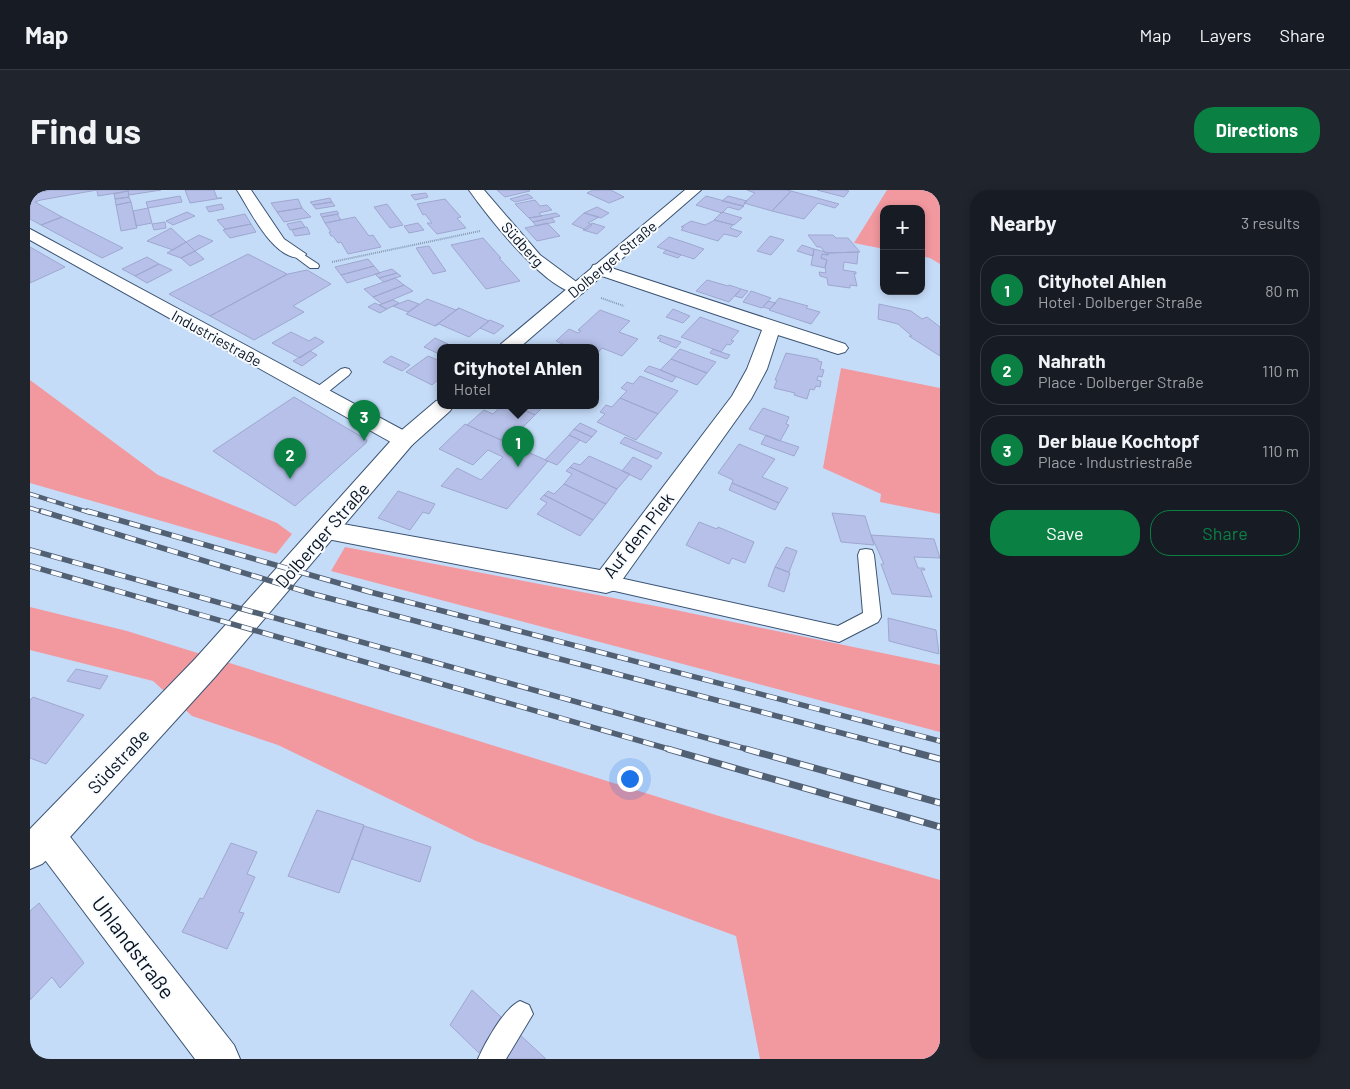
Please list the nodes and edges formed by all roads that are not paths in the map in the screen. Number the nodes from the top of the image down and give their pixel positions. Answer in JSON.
{"nodes":[{"id":1,"x":244,"y":190,"type":"edge"},
{"id":2,"x":476,"y":190,"type":"edge"},
{"id":3,"x":694,"y":190,"type":"edge"},
{"id":4,"x":30,"y":234,"type":"edge"},
{"id":5,"x":298,"y":254,"type":"joint"},
{"id":6,"x":314,"y":266,"type":"road end"},
{"id":7,"x":599,"y":269,"type":"junction"},
{"id":8,"x":577,"y":289,"type":"junction"},
{"id":9,"x":772,"y":327,"type":"junction"},
{"id":10,"x":513,"y":344,"type":"edge"},
{"id":11,"x":838,"y":348,"type":"dead end"},
{"id":12,"x":345,"y":372,"type":"dead end"},
{"id":13,"x":318,"y":393,"type":"junction"},
{"id":14,"x":440,"y":409,"type":"edge"},
{"id":15,"x":404,"y":440,"type":"junction"},
{"id":16,"x":326,"y":530,"type":"junction"},
{"id":17,"x":866,"y":556,"type":"dead end"},
{"id":18,"x":606,"y":582,"type":"junction"},
{"id":19,"x":205,"y":668,"type":"joint"},
{"id":20,"x":39,"y":844,"type":"edge"},
{"id":21,"x":520,"y":1014,"type":"dead end"},
{"id":22,"x":220,"y":1059,"type":"edge"},
{"id":23,"x":491,"y":1059,"type":"edge"}],
"edges":[{"from":1,"to":5,"type":"street"},
{"from":2,"to":8,"type":"street","name":"Südberg"},
{"from":3,"to":7,"type":"street","name":"Dolberger Straße"},
{"from":4,"to":13,"type":"street","name":"Industriestraße"},
{"from":5,"to":6,"type":"lane"},
{"from":7,"to":8,"type":"street","name":"Dolberger Straße"},
{"from":7,"to":9,"type":"street"},
{"from":8,"to":10,"type":"street","name":"Dolberger Straße"},
{"from":9,"to":11,"type":"street"},
{"from":9,"to":18,"type":"street","name":"Auf dem Piek"},
{"from":12,"to":13,"type":"lane"},
{"from":13,"to":15,"type":"street","name":"Industriestraße"},
{"from":14,"to":15,"type":"street","name":"Dolberger Straße"},
{"from":15,"to":16,"type":"street","name":"Dolberger Straße"},
{"from":16,"to":18,"type":"street","name":"Auf dem Piek"},
{"from":16,"to":19,"type":"street","name":"Dolberger Straße"},
{"from":17,"to":18,"type":"lane"},
{"from":19,"to":20,"type":"street","name":"Südstraße"},
{"from":20,"to":22,"type":"street","name":"Uhlandstraße"},
{"from":21,"to":23,"type":"lane"}]}
